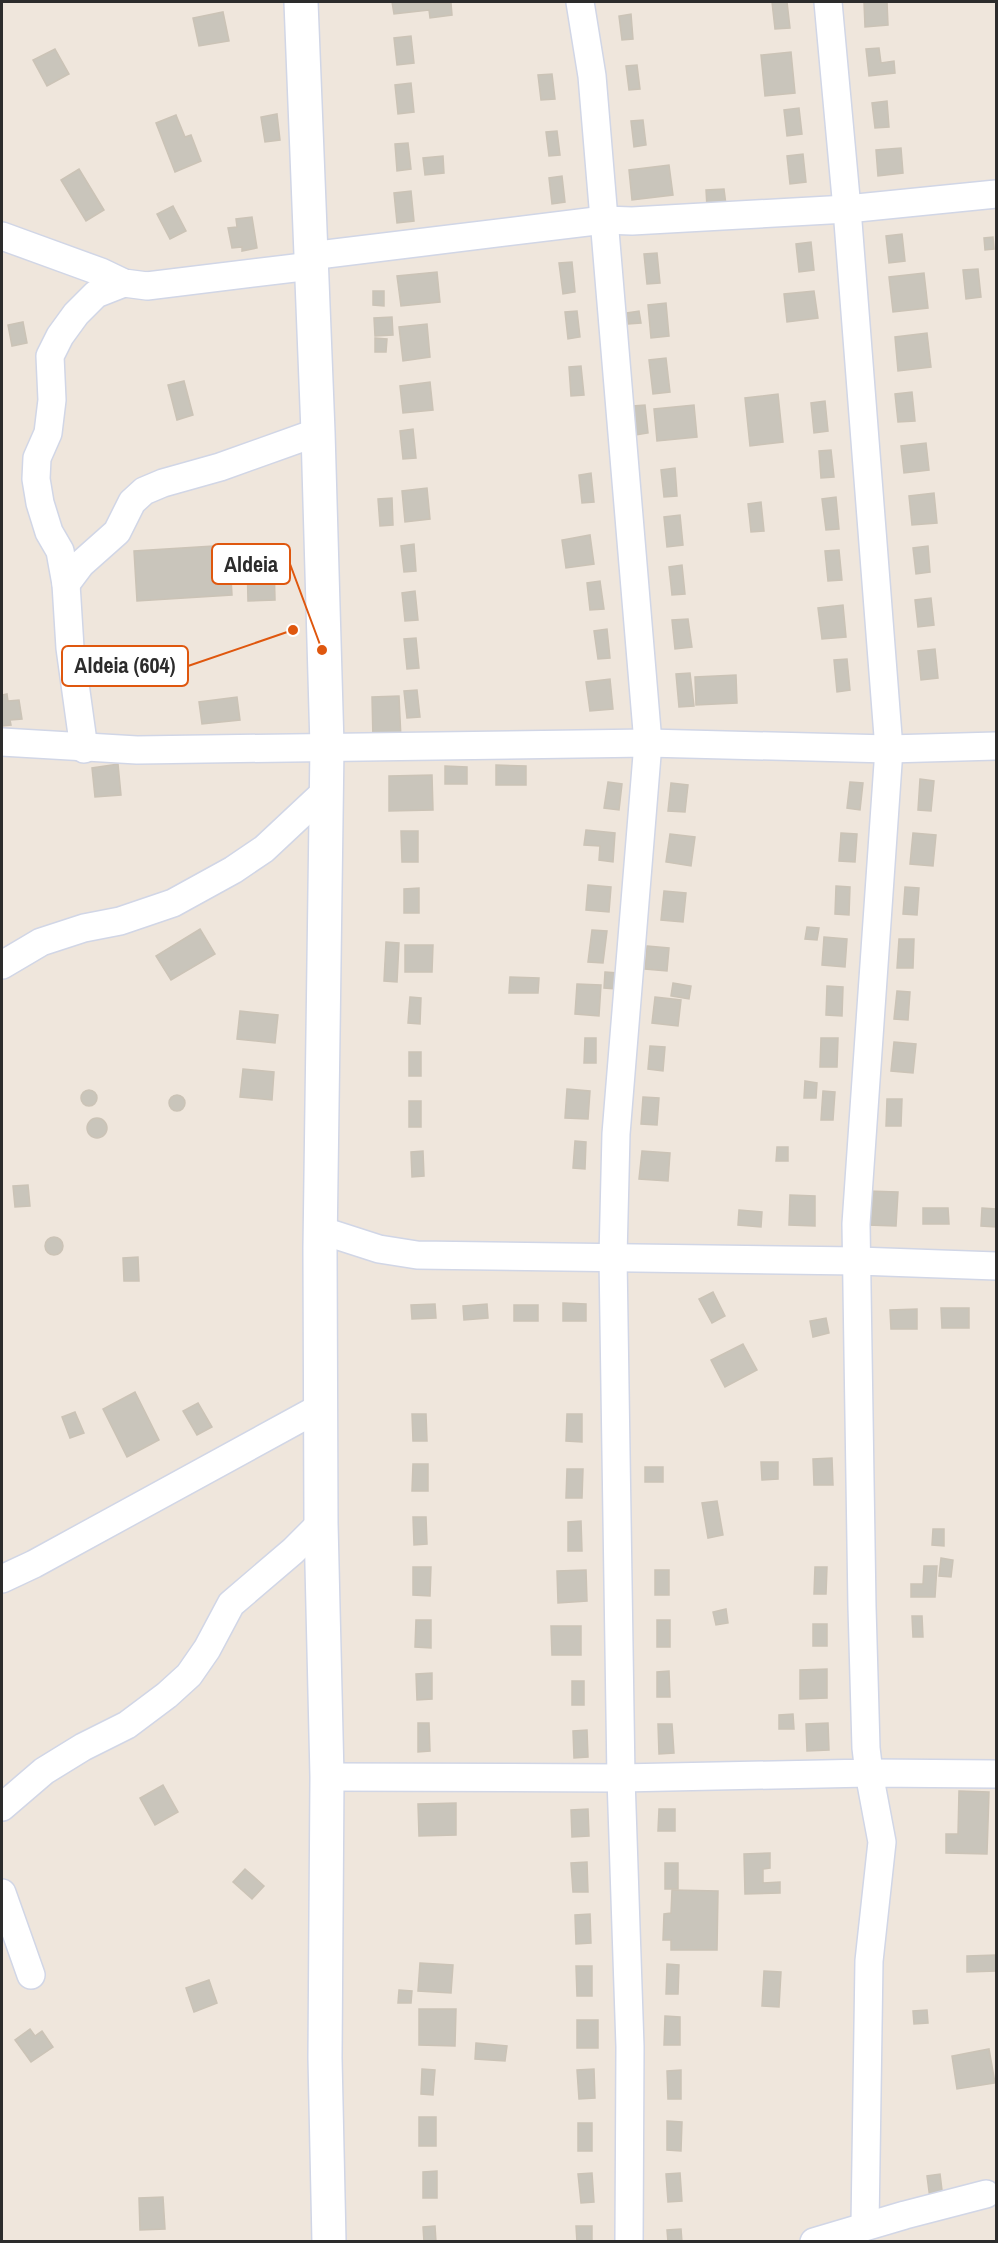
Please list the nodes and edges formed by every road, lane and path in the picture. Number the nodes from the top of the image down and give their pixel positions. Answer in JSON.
{"nodes":[{"id":1,"x":301,"y":2,"type":"edge"},
{"id":2,"x":580,"y":2,"type":"edge"},
{"id":3,"x":828,"y":2,"type":"edge"},
{"id":4,"x":996,"y":194,"type":"edge"},
{"id":5,"x":847,"y":209,"type":"junction"},
{"id":6,"x":604,"y":220,"type":"junction"},
{"id":7,"x":2,"y":236,"type":"edge"},
{"id":8,"x":311,"y":261,"type":"junction"},
{"id":9,"x":124,"y":284,"type":"junction"},
{"id":10,"x":318,"y":432,"type":"junction"},
{"id":11,"x":66,"y":584,"type":"junction"},
{"id":12,"x":2,"y":742,"type":"edge"},
{"id":13,"x":648,"y":743,"type":"junction"},
{"id":14,"x":327,"y":746,"type":"junction"},
{"id":15,"x":996,"y":746,"type":"edge"},
{"id":16,"x":84,"y":748,"type":"junction"},
{"id":17,"x":889,"y":749,"type":"junction"},
{"id":18,"x":326,"y":791,"type":"junction"},
{"id":19,"x":2,"y":965,"type":"edge"},
{"id":20,"x":320,"y":1230,"type":"junction"},
{"id":21,"x":613,"y":1257,"type":"junction"},
{"id":22,"x":858,"y":1261,"type":"junction"},
{"id":23,"x":996,"y":1266,"type":"edge"},
{"id":24,"x":321,"y":1407,"type":"junction"},
{"id":25,"x":321,"y":1522,"type":"junction"},
{"id":26,"x":2,"y":1580,"type":"edge"},
{"id":27,"x":869,"y":1773,"type":"junction"},
{"id":28,"x":996,"y":1774,"type":"edge"},
{"id":29,"x":327,"y":1777,"type":"junction"},
{"id":30,"x":621,"y":1778,"type":"junction"},
{"id":31,"x":2,"y":1807,"type":"edge"},
{"id":32,"x":2,"y":1893,"type":"edge"},
{"id":33,"x":31,"y":1975,"type":"dead end"},
{"id":34,"x":986,"y":2194,"type":"dead end"},
{"id":35,"x":865,"y":2226,"type":"junction"},
{"id":36,"x":329,"y":2241,"type":"edge"},
{"id":37,"x":629,"y":2241,"type":"edge"},
{"id":38,"x":814,"y":2241,"type":"edge"}],
"edges":[{"from":1,"to":8,"type":"street"},
{"from":2,"to":6,"type":"street"},
{"from":3,"to":5,"type":"street"},
{"from":4,"to":5,"type":"street"},
{"from":5,"to":6,"type":"street"},
{"from":5,"to":17,"type":"street"},
{"from":6,"to":8,"type":"street"},
{"from":6,"to":13,"type":"street"},
{"from":7,"to":9,"type":"street"},
{"from":8,"to":9,"type":"street"},
{"from":8,"to":10,"type":"street"},
{"from":9,"to":11,"type":"street"},
{"from":10,"to":11,"type":"street"},
{"from":10,"to":14,"type":"street"},
{"from":11,"to":16,"type":"street"},
{"from":12,"to":16,"type":"street"},
{"from":13,"to":14,"type":"street"},
{"from":13,"to":17,"type":"street"},
{"from":13,"to":21,"type":"street"},
{"from":14,"to":16,"type":"street"},
{"from":14,"to":18,"type":"street"},
{"from":15,"to":17,"type":"street"},
{"from":17,"to":22,"type":"street"},
{"from":18,"to":19,"type":"street"},
{"from":18,"to":20,"type":"street"},
{"from":20,"to":21,"type":"street"},
{"from":20,"to":24,"type":"street"},
{"from":21,"to":22,"type":"street"},
{"from":21,"to":30,"type":"street"},
{"from":22,"to":23,"type":"street"},
{"from":22,"to":27,"type":"street"},
{"from":24,"to":25,"type":"street"},
{"from":24,"to":26,"type":"street"},
{"from":25,"to":29,"type":"street"},
{"from":25,"to":31,"type":"street"},
{"from":27,"to":28,"type":"street"},
{"from":27,"to":30,"type":"street"},
{"from":27,"to":35,"type":"street"},
{"from":29,"to":30,"type":"street"},
{"from":29,"to":36,"type":"street"},
{"from":30,"to":37,"type":"street"},
{"from":32,"to":33,"type":"street"},
{"from":34,"to":35,"type":"street"},
{"from":35,"to":38,"type":"street"}]}
